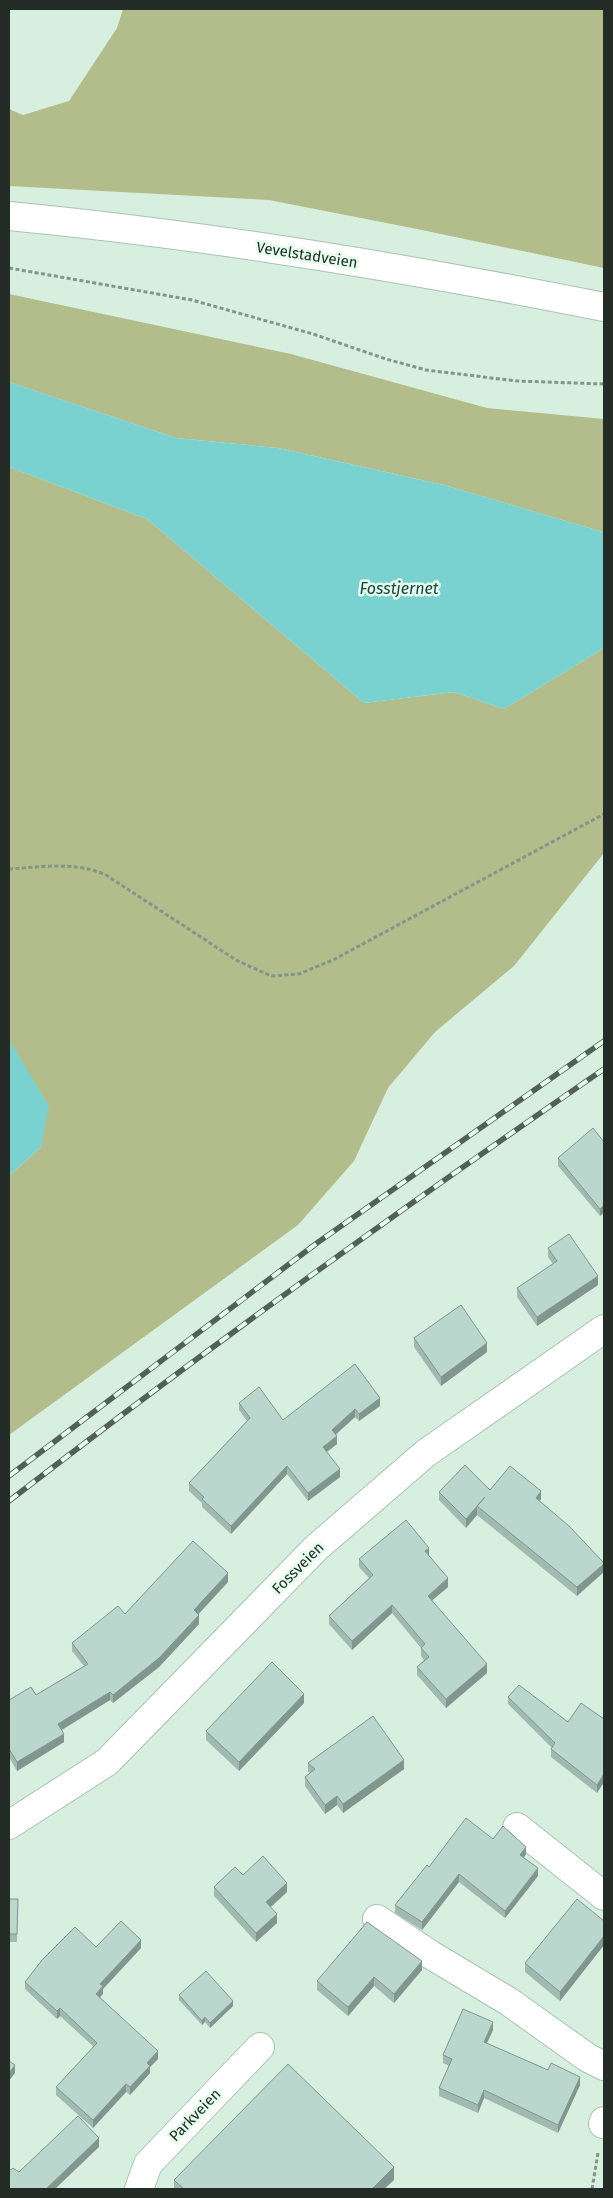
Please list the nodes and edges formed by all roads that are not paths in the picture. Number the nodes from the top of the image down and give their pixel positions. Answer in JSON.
{"nodes":[{"id":1,"x":9,"y":216,"type":"edge"},
{"id":2,"x":604,"y":307,"type":"edge"},
{"id":3,"x":604,"y":1329,"type":"edge"},
{"id":4,"x":9,"y":1825,"type":"edge"},
{"id":5,"x":517,"y":1827,"type":"dead end"},
{"id":6,"x":604,"y":1896,"type":"edge"},
{"id":7,"x":377,"y":1919,"type":"dead end"},
{"id":8,"x":260,"y":2047,"type":"dead end"},
{"id":9,"x":604,"y":2066,"type":"edge"},
{"id":10,"x":139,"y":2189,"type":"edge"}],
"edges":[{"from":1,"to":2,"type":"street","name":"Vevelstadveien"},
{"from":3,"to":4,"type":"street","name":"Fossveien"},
{"from":5,"to":6,"type":"street"},
{"from":7,"to":9,"type":"street"},
{"from":8,"to":10,"type":"street","name":"Parkveien"}]}
